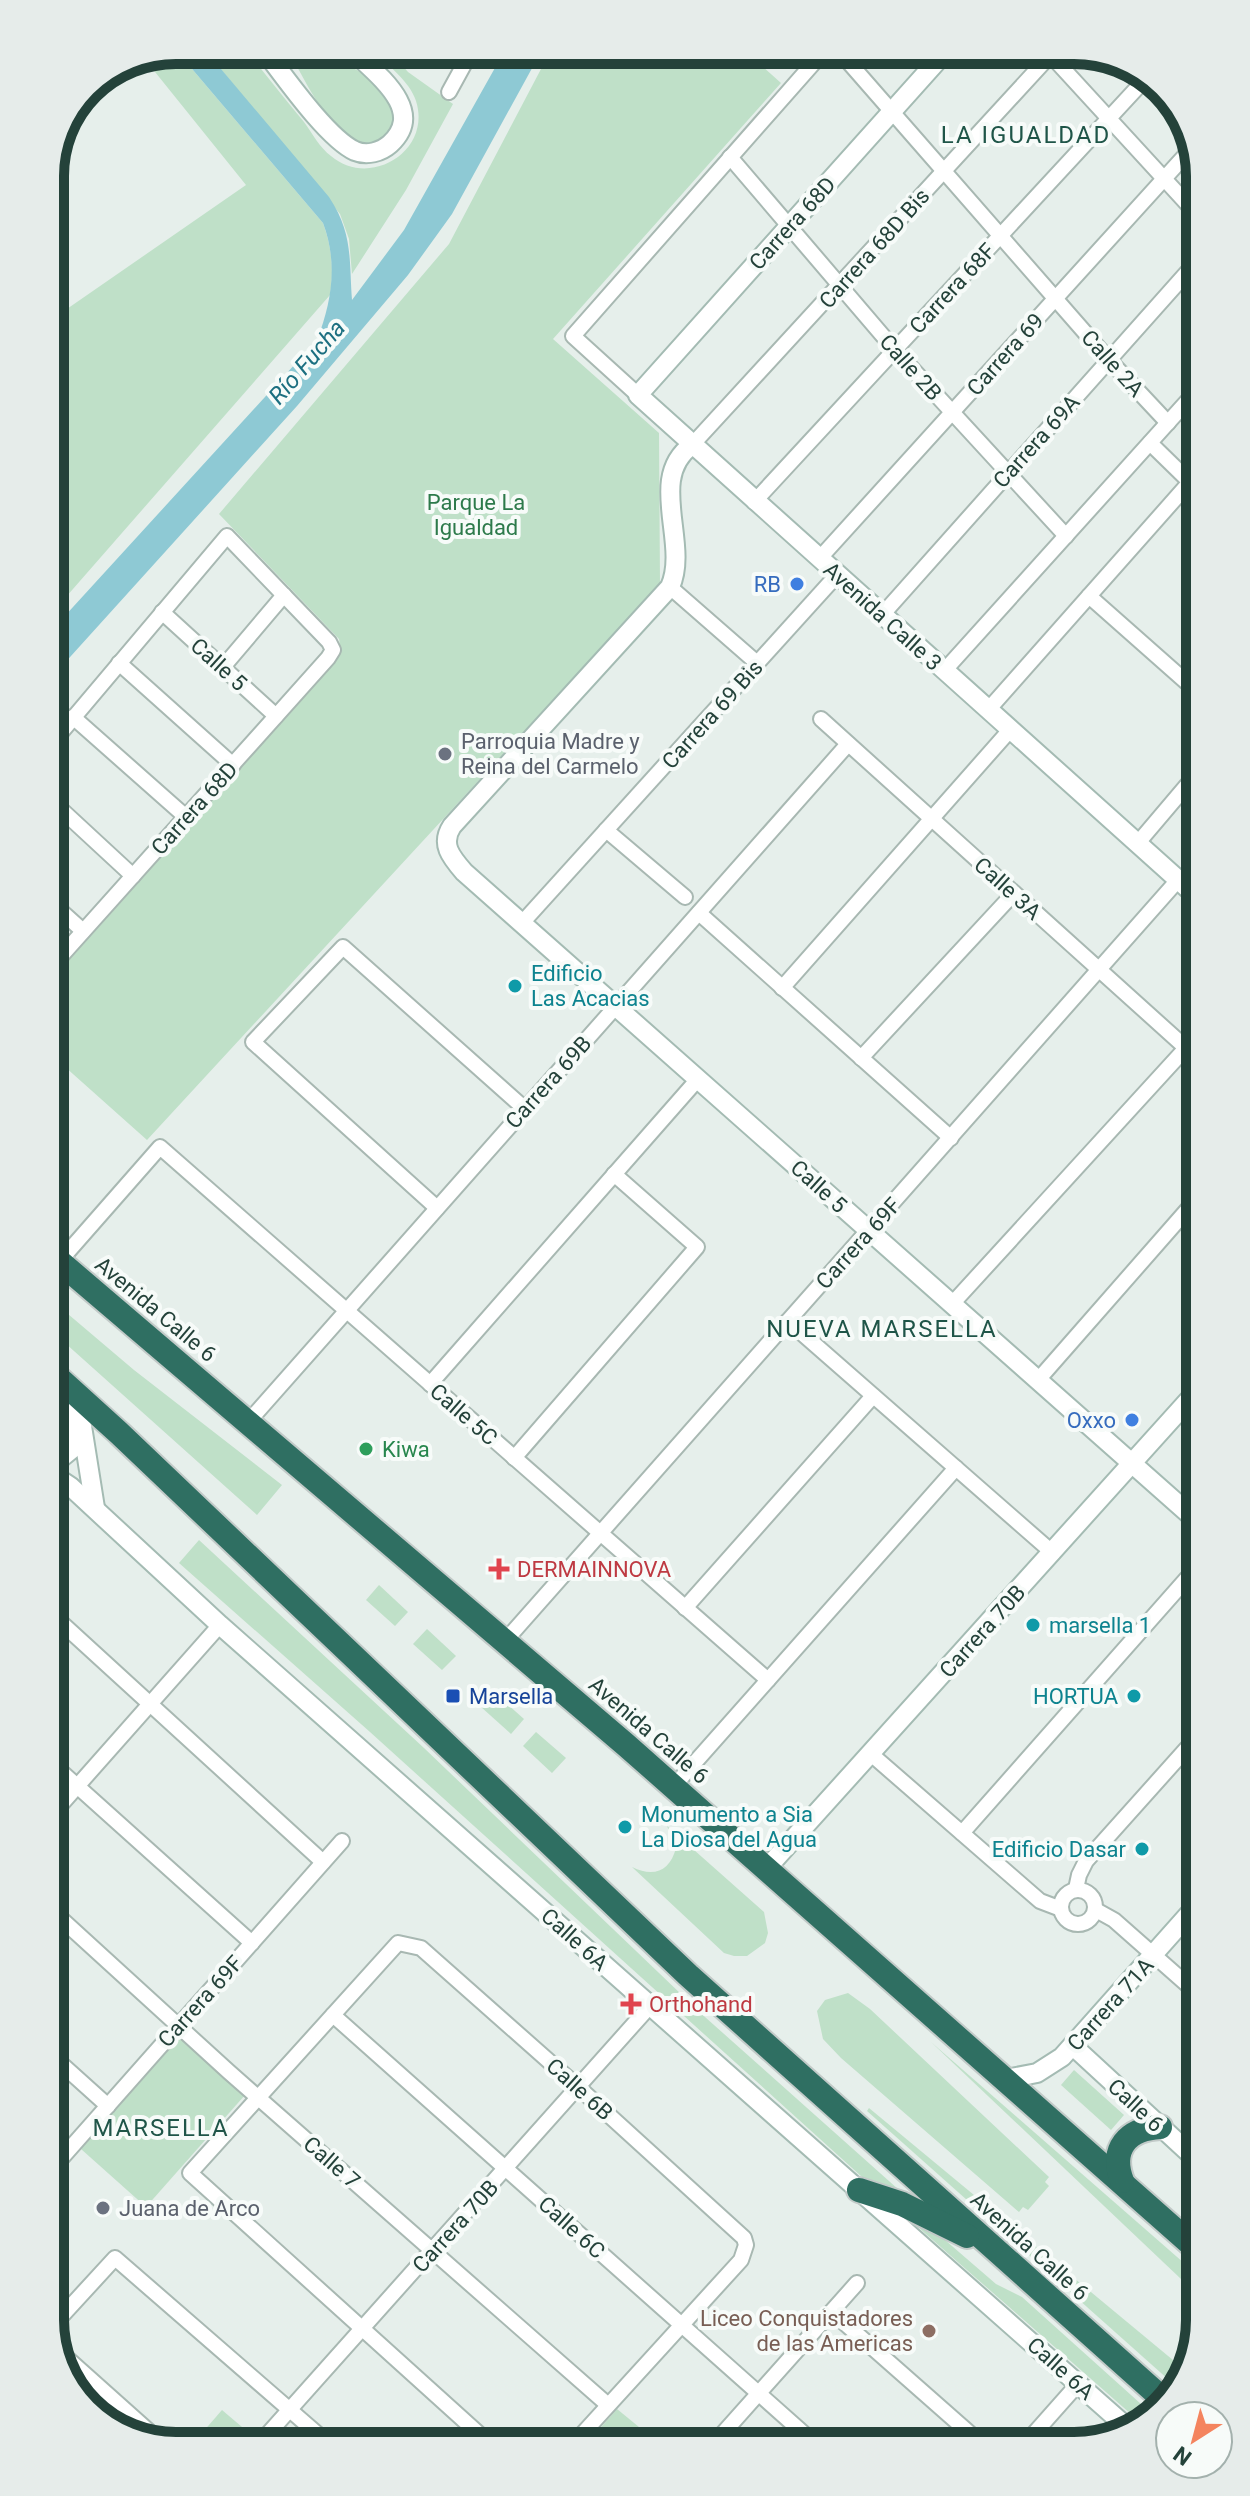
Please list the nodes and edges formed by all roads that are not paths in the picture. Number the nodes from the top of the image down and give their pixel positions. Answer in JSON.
{"nodes":[{"id":1,"x":275,"y":64,"type":"edge"},
{"id":2,"x":285,"y":64,"type":"edge"},
{"id":3,"x":361,"y":64,"type":"edge"},
{"id":4,"x":367,"y":64,"type":"edge"},
{"id":5,"x":464,"y":64,"type":"edge"},
{"id":6,"x":813,"y":64,"type":"edge"},
{"id":7,"x":850,"y":64,"type":"edge"},
{"id":8,"x":934,"y":64,"type":"edge"},
{"id":9,"x":1039,"y":64,"type":"edge"},
{"id":10,"x":1061,"y":64,"type":"edge"},
{"id":11,"x":376,"y":73,"type":"junction"},
{"id":12,"x":1139,"y":86,"type":"edge"},
{"id":13,"x":449,"y":92,"type":"dead end"},
{"id":14,"x":892,"y":111,"type":"junction"},
{"id":15,"x":1109,"y":119,"type":"junction"},
{"id":16,"x":322,"y":121,"type":"junction"},
{"id":17,"x":730,"y":157,"type":"junction"},
{"id":18,"x":1184,"y":157,"type":"edge"},
{"id":19,"x":944,"y":172,"type":"junction"},
{"id":20,"x":1164,"y":179,"type":"junction"},
{"id":21,"x":1186,"y":203,"type":"edge"},
{"id":22,"x":790,"y":225,"type":"junction"},
{"id":23,"x":1000,"y":236,"type":"junction"},
{"id":24,"x":1186,"y":274,"type":"edge"},
{"id":25,"x":839,"y":286,"type":"junction"},
{"id":26,"x":1055,"y":298,"type":"junction"},
{"id":27,"x":895,"y":350,"type":"junction"},
{"id":28,"x":1109,"y":360,"type":"junction"},
{"id":29,"x":638,"y":395,"type":"junction"},
{"id":30,"x":1186,"y":403,"type":"edge"},
{"id":31,"x":953,"y":412,"type":"junction"},
{"id":32,"x":1168,"y":423,"type":"junction"},
{"id":33,"x":1150,"y":443,"type":"junction"},
{"id":34,"x":692,"y":445,"type":"junction"},
{"id":35,"x":1008,"y":474,"type":"junction"},
{"id":36,"x":1186,"y":478,"type":"edge"},
{"id":37,"x":1186,"y":489,"type":"edge"},
{"id":38,"x":754,"y":502,"type":"junction"},
{"id":39,"x":1066,"y":536,"type":"junction"},
{"id":40,"x":819,"y":559,"type":"junction"},
{"id":41,"x":837,"y":575,"type":"junction"},
{"id":42,"x":670,"y":587,"type":"junction"},
{"id":43,"x":284,"y":595,"type":"junction"},
{"id":44,"x":1089,"y":596,"type":"junction"},
{"id":45,"x":162,"y":612,"type":"junction"},
{"id":46,"x":882,"y":615,"type":"junction"},
{"id":47,"x":119,"y":663,"type":"junction"},
{"id":48,"x":757,"y":663,"type":"junction"},
{"id":49,"x":223,"y":667,"type":"junction"},
{"id":50,"x":944,"y":671,"type":"junction"},
{"id":51,"x":1186,"y":682,"type":"edge"},
{"id":52,"x":988,"y":710,"type":"junction"},
{"id":53,"x":276,"y":716,"type":"junction"},
{"id":54,"x":73,"y":717,"type":"junction"},
{"id":55,"x":821,"y":719,"type":"dead end"},
{"id":56,"x":64,"y":728,"type":"edge"},
{"id":57,"x":1010,"y":730,"type":"junction"},
{"id":58,"x":848,"y":744,"type":"junction"},
{"id":59,"x":233,"y":765,"type":"junction"},
{"id":60,"x":1186,"y":786,"type":"edge"},
{"id":61,"x":64,"y":812,"type":"edge"},
{"id":62,"x":186,"y":817,"type":"junction"},
{"id":63,"x":931,"y":819,"type":"junction"},
{"id":64,"x":606,"y":830,"type":"junction"},
{"id":65,"x":1137,"y":844,"type":"junction"},
{"id":66,"x":133,"y":876,"type":"junction"},
{"id":67,"x":1178,"y":880,"type":"junction"},
{"id":68,"x":1186,"y":887,"type":"edge"},
{"id":69,"x":1014,"y":893,"type":"junction"},
{"id":70,"x":685,"y":897,"type":"dead end"},
{"id":71,"x":699,"y":913,"type":"junction"},
{"id":72,"x":64,"y":914,"type":"edge"},
{"id":73,"x":522,"y":923,"type":"junction"},
{"id":74,"x":83,"y":931,"type":"junction"},
{"id":75,"x":64,"y":953,"type":"edge"},
{"id":76,"x":1099,"y":970,"type":"junction"},
{"id":77,"x":782,"y":988,"type":"junction"},
{"id":78,"x":616,"y":1006,"type":"junction"},
{"id":79,"x":1186,"y":1048,"type":"edge"},
{"id":80,"x":1186,"y":1056,"type":"edge"},
{"id":81,"x":861,"y":1058,"type":"junction"},
{"id":82,"x":698,"y":1079,"type":"junction"},
{"id":83,"x":525,"y":1109,"type":"junction"},
{"id":84,"x":951,"y":1138,"type":"junction"},
{"id":85,"x":614,"y":1174,"type":"junction"},
{"id":86,"x":437,"y":1208,"type":"junction"},
{"id":87,"x":1186,"y":1211,"type":"edge"},
{"id":88,"x":869,"y":1230,"type":"junction"},
{"id":89,"x":64,"y":1252,"type":"edge"},
{"id":90,"x":64,"y":1266,"type":"edge"},
{"id":91,"x":952,"y":1304,"type":"junction"},
{"id":92,"x":346,"y":1311,"type":"junction"},
{"id":93,"x":788,"y":1321,"type":"junction"},
{"id":94,"x":1038,"y":1380,"type":"junction"},
{"id":95,"x":64,"y":1383,"type":"edge"},
{"id":96,"x":430,"y":1384,"type":"junction"},
{"id":97,"x":873,"y":1396,"type":"junction"},
{"id":98,"x":1186,"y":1403,"type":"edge"},
{"id":99,"x":66,"y":1407,"type":"edge"},
{"id":100,"x":249,"y":1421,"type":"junction"},
{"id":101,"x":119,"y":1433,"type":"junction"},
{"id":102,"x":64,"y":1456,"type":"edge"},
{"id":103,"x":514,"y":1458,"type":"junction"},
{"id":104,"x":1133,"y":1464,"type":"junction"},
{"id":105,"x":956,"y":1468,"type":"junction"},
{"id":106,"x":64,"y":1483,"type":"edge"},
{"id":107,"x":95,"y":1508,"type":"junction"},
{"id":108,"x":1186,"y":1511,"type":"edge"},
{"id":109,"x":600,"y":1533,"type":"junction"},
{"id":110,"x":1053,"y":1553,"type":"junction"},
{"id":111,"x":1186,"y":1579,"type":"edge"},
{"id":112,"x":685,"y":1608,"type":"junction"},
{"id":113,"x":64,"y":1625,"type":"edge"},
{"id":114,"x":220,"y":1625,"type":"junction"},
{"id":115,"x":505,"y":1641,"type":"junction"},
{"id":116,"x":768,"y":1680,"type":"junction"},
{"id":117,"x":150,"y":1705,"type":"junction"},
{"id":118,"x":1186,"y":1749,"type":"edge"},
{"id":119,"x":871,"y":1754,"type":"junction"},
{"id":120,"x":64,"y":1774,"type":"edge"},
{"id":121,"x":78,"y":1786,"type":"junction"},
{"id":122,"x":674,"y":1786,"type":"junction"},
{"id":123,"x":64,"y":1801,"type":"edge"},
{"id":124,"x":962,"y":1833,"type":"junction"},
{"id":125,"x":342,"y":1841,"type":"dead end"},
{"id":126,"x":323,"y":1862,"type":"junction"},
{"id":127,"x":767,"y":1868,"type":"junction"},
{"id":128,"x":1076,"y":1889,"type":"junction"},
{"id":129,"x":1061,"y":1909,"type":"junction"},
{"id":130,"x":1096,"y":1910,"type":"junction"},
{"id":131,"x":1186,"y":1918,"type":"edge"},
{"id":132,"x":64,"y":1921,"type":"edge"},
{"id":133,"x":252,"y":1943,"type":"junction"},
{"id":134,"x":1153,"y":1955,"type":"junction"},
{"id":135,"x":1186,"y":1984,"type":"edge"},
{"id":136,"x":650,"y":2006,"type":"junction"},
{"id":137,"x":333,"y":2015,"type":"junction"},
{"id":138,"x":179,"y":2026,"type":"junction"},
{"id":139,"x":1073,"y":2046,"type":"junction"},
{"id":140,"x":64,"y":2066,"type":"edge"},
{"id":141,"x":1006,"y":2079,"type":"junction"},
{"id":142,"x":578,"y":2087,"type":"junction"},
{"id":143,"x":259,"y":2098,"type":"junction"},
{"id":144,"x":108,"y":2106,"type":"junction"},
{"id":145,"x":1160,"y":2127,"type":"junction"},
{"id":146,"x":1186,"y":2150,"type":"edge"},
{"id":147,"x":64,"y":2155,"type":"edge"},
{"id":148,"x":506,"y":2169,"type":"junction"},
{"id":149,"x":1122,"y":2181,"type":"junction"},
{"id":150,"x":859,"y":2190,"type":"junction"},
{"id":151,"x":1186,"y":2239,"type":"edge"},
{"id":152,"x":433,"y":2251,"type":"junction"},
{"id":153,"x":996,"y":2251,"type":"junction"},
{"id":154,"x":857,"y":2283,"type":"dead end"},
{"id":155,"x":832,"y":2312,"type":"junction"},
{"id":156,"x":64,"y":2314,"type":"edge"},
{"id":157,"x":681,"y":2325,"type":"junction"},
{"id":158,"x":362,"y":2330,"type":"junction"},
{"id":159,"x":74,"y":2365,"type":"edge"},
{"id":160,"x":82,"y":2373,"type":"junction"},
{"id":161,"x":1078,"y":2384,"type":"junction"},
{"id":162,"x":88,"y":2389,"type":"edge"},
{"id":163,"x":759,"y":2393,"type":"junction"},
{"id":164,"x":1158,"y":2394,"type":"edge"},
{"id":165,"x":608,"y":2405,"type":"junction"},
{"id":166,"x":291,"y":2409,"type":"junction"},
{"id":167,"x":1120,"y":2421,"type":"edge"},
{"id":168,"x":142,"y":2426,"type":"edge"},
{"id":169,"x":270,"y":2432,"type":"edge"},
{"id":170,"x":316,"y":2432,"type":"edge"},
{"id":171,"x":477,"y":2432,"type":"edge"},
{"id":172,"x":584,"y":2432,"type":"edge"},
{"id":173,"x":724,"y":2432,"type":"edge"},
{"id":174,"x":802,"y":2432,"type":"edge"},
{"id":175,"x":968,"y":2432,"type":"edge"},
{"id":176,"x":1035,"y":2432,"type":"edge"}],
"edges":[{"from":1,"to":16,"type":"street"},
{"from":2,"to":16,"type":"street"},
{"from":3,"to":11,"type":"street"},
{"from":4,"to":11,"type":"street"},
{"from":5,"to":13,"type":"street"},
{"from":6,"to":17,"type":"street"},
{"from":7,"to":14,"type":"street","name":"Calle 2A"},
{"from":8,"to":14,"type":"street","name":"Carrera 68D"},
{"from":9,"to":19,"type":"street","name":"Carrera 68D Bis"},
{"from":10,"to":15,"type":"street"},
{"from":11,"to":16,"type":"street"},
{"from":12,"to":15,"type":"street","name":"Carrera 68F"},
{"from":14,"to":19,"type":"street","name":"Calle 2A"},
{"from":14,"to":22,"type":"street","name":"Carrera 68D"},
{"from":15,"to":20,"type":"street"},
{"from":15,"to":23,"type":"street","name":"Carrera 68F"},
{"from":17,"to":22,"type":"street","name":"Calle 2B"},
{"from":17,"to":29,"type":"street","name":"Avenida Calle 3"},
{"from":18,"to":20,"type":"street","name":"Carrera 69"},
{"from":19,"to":23,"type":"street","name":"Calle 2A"},
{"from":19,"to":25,"type":"street","name":"Carrera 68D Bis"},
{"from":20,"to":21,"type":"street"},
{"from":20,"to":26,"type":"street","name":"Carrera 69"},
{"from":22,"to":25,"type":"street","name":"Calle 2B"},
{"from":22,"to":29,"type":"street","name":"Carrera 68D"},
{"from":23,"to":26,"type":"street","name":"Calle 2A"},
{"from":23,"to":27,"type":"street","name":"Carrera 68F"},
{"from":24,"to":28,"type":"street","name":"Carrera 69A"},
{"from":25,"to":27,"type":"street","name":"Calle 2B"},
{"from":25,"to":34,"type":"street","name":"Carrera 68D Bis"},
{"from":26,"to":28,"type":"street","name":"Calle 2A"},
{"from":26,"to":31,"type":"street","name":"Carrera 69"},
{"from":27,"to":31,"type":"street","name":"Calle 2B"},
{"from":27,"to":38,"type":"street","name":"Carrera 68F"},
{"from":28,"to":32,"type":"street","name":"Calle 2A"},
{"from":28,"to":35,"type":"street","name":"Carrera 69A"},
{"from":29,"to":34,"type":"street","name":"Avenida Calle 3"},
{"from":30,"to":32,"type":"street"},
{"from":31,"to":35,"type":"street","name":"Calle 2B"},
{"from":31,"to":40,"type":"street","name":"Carrera 69"},
{"from":32,"to":33,"type":"street"},
{"from":33,"to":36,"type":"street"},
{"from":33,"to":39,"type":"street"},
{"from":34,"to":38,"type":"street","name":"Avenida Calle 3"},
{"from":34,"to":42,"type":"street"},
{"from":35,"to":39,"type":"street","name":"Calle 2B"},
{"from":35,"to":46,"type":"street","name":"Carrera 69A"},
{"from":37,"to":44,"type":"street"},
{"from":38,"to":40,"type":"street","name":"Avenida Calle 3"},
{"from":39,"to":50,"type":"street"},
{"from":40,"to":41,"type":"street","name":"Avenida Calle 3"},
{"from":41,"to":46,"type":"street","name":"Avenida Calle 3"},
{"from":41,"to":48,"type":"street","name":"Carrera 69 Bis"},
{"from":42,"to":48,"type":"street"},
{"from":42,"to":73,"type":"street","name":"Calle 5"},
{"from":43,"to":45,"type":"street"},
{"from":43,"to":49,"type":"street"},
{"from":43,"to":53,"type":"street","name":"Carrera 68D"},
{"from":44,"to":51,"type":"street"},
{"from":44,"to":52,"type":"street"},
{"from":45,"to":47,"type":"street"},
{"from":45,"to":49,"type":"street","name":"Calle 5"},
{"from":46,"to":50,"type":"street","name":"Avenida Calle 3"},
{"from":47,"to":54,"type":"street"},
{"from":47,"to":59,"type":"street"},
{"from":48,"to":64,"type":"street","name":"Carrera 69 Bis"},
{"from":49,"to":53,"type":"street","name":"Calle 5"},
{"from":50,"to":52,"type":"street","name":"Avenida Calle 3"},
{"from":52,"to":57,"type":"street","name":"Avenida Calle 3"},
{"from":53,"to":59,"type":"street","name":"Carrera 68D"},
{"from":54,"to":56,"type":"street"},
{"from":54,"to":62,"type":"street"},
{"from":55,"to":58,"type":"street","name":"Calle 3A"},
{"from":57,"to":63,"type":"street"},
{"from":57,"to":65,"type":"street","name":"Avenida Calle 3"},
{"from":58,"to":63,"type":"street","name":"Calle 3A"},
{"from":58,"to":71,"type":"street","name":"Carrera 69B"},
{"from":59,"to":62,"type":"street","name":"Carrera 68D"},
{"from":60,"to":65,"type":"street"},
{"from":61,"to":66,"type":"street"},
{"from":62,"to":66,"type":"street","name":"Carrera 68D"},
{"from":63,"to":69,"type":"street","name":"Calle 3A"},
{"from":63,"to":77,"type":"street"},
{"from":64,"to":70,"type":"street"},
{"from":64,"to":73,"type":"street","name":"Carrera 69 Bis"},
{"from":65,"to":67,"type":"street","name":"Avenida Calle 3"},
{"from":66,"to":74,"type":"street","name":"Carrera 68D"},
{"from":67,"to":68,"type":"street","name":"Avenida Calle 3"},
{"from":67,"to":76,"type":"street","name":"Carrera 69F"},
{"from":69,"to":76,"type":"street","name":"Calle 3A"},
{"from":69,"to":81,"type":"street"},
{"from":71,"to":77,"type":"street"},
{"from":71,"to":78,"type":"street","name":"Carrera 69B"},
{"from":72,"to":74,"type":"street"},
{"from":73,"to":78,"type":"street","name":"Calle 5"},
{"from":74,"to":75,"type":"street","name":"Carrera 68D"},
{"from":76,"to":79,"type":"street","name":"Calle 3A"},
{"from":76,"to":84,"type":"street","name":"Carrera 69F"},
{"from":77,"to":81,"type":"street"},
{"from":78,"to":82,"type":"street","name":"Calle 5"},
{"from":78,"to":83,"type":"street","name":"Carrera 69B"},
{"from":80,"to":91,"type":"street"},
{"from":81,"to":84,"type":"street"},
{"from":82,"to":85,"type":"street"},
{"from":82,"to":88,"type":"street","name":"Calle 5"},
{"from":83,"to":86,"type":"street","name":"Carrera 69B"},
{"from":83,"to":86,"type":"street"},
{"from":84,"to":88,"type":"street","name":"Carrera 69F"},
{"from":85,"to":96,"type":"street"},
{"from":85,"to":103,"type":"street"},
{"from":86,"to":92,"type":"street","name":"Carrera 69B"},
{"from":87,"to":94,"type":"street"},
{"from":88,"to":91,"type":"street","name":"Calle 5"},
{"from":88,"to":93,"type":"street","name":"Carrera 69F"},
{"from":89,"to":92,"type":"street","name":"Calle 5C"},
{"from":90,"to":100,"type":"highway","name":"Avenida Calle 6"},
{"from":91,"to":94,"type":"street","name":"Calle 5"},
{"from":92,"to":96,"type":"street","name":"Calle 5C"},
{"from":92,"to":100,"type":"street","name":"Carrera 69B"},
{"from":93,"to":97,"type":"street"},
{"from":93,"to":109,"type":"street","name":"Carrera 69F"},
{"from":94,"to":104,"type":"street","name":"Calle 5"},
{"from":95,"to":101,"type":"highway","name":"Avenida Calle 6"},
{"from":96,"to":103,"type":"street","name":"Calle 5C"},
{"from":97,"to":105,"type":"street"},
{"from":97,"to":112,"type":"street"},
{"from":98,"to":104,"type":"street","name":"Carrera 70B"},
{"from":99,"to":101,"type":"highway"},
{"from":99,"to":102,"type":"street"},
{"from":99,"to":107,"type":"street"},
{"from":100,"to":115,"type":"highway","name":"Avenida Calle 6"},
{"from":101,"to":153,"type":"highway","name":"Avenida Calle 6"},
{"from":103,"to":109,"type":"street","name":"Calle 5C"},
{"from":104,"to":108,"type":"street","name":"Calle 5"},
{"from":104,"to":110,"type":"street","name":"Carrera 70B"},
{"from":105,"to":110,"type":"street"},
{"from":105,"to":116,"type":"street"},
{"from":106,"to":107,"type":"street"},
{"from":107,"to":114,"type":"street","name":"Calle 6A"},
{"from":109,"to":112,"type":"street","name":"Calle 5C"},
{"from":109,"to":115,"type":"street","name":"Carrera 69F"},
{"from":110,"to":119,"type":"street","name":"Carrera 70B"},
{"from":111,"to":124,"type":"street"},
{"from":112,"to":116,"type":"street","name":"Calle 5C"},
{"from":113,"to":117,"type":"street"},
{"from":114,"to":117,"type":"street"},
{"from":114,"to":136,"type":"street","name":"Calle 6A"},
{"from":115,"to":122,"type":"highway","name":"Avenida Calle 6"},
{"from":116,"to":122,"type":"street"},
{"from":117,"to":121,"type":"street"},
{"from":117,"to":126,"type":"street"},
{"from":118,"to":128,"type":"street"},
{"from":119,"to":124,"type":"street"},
{"from":119,"to":127,"type":"street","name":"Carrera 70B"},
{"from":120,"to":121,"type":"street"},
{"from":121,"to":123,"type":"street"},
{"from":121,"to":133,"type":"street"},
{"from":122,"to":127,"type":"highway","name":"Avenida Calle 6"},
{"from":124,"to":129,"type":"street"},
{"from":125,"to":126,"type":"street","name":"Carrera 69F"},
{"from":126,"to":133,"type":"street","name":"Carrera 69F"},
{"from":127,"to":141,"type":"highway","name":"Avenida Calle 6"},
{"from":128,"to":129,"type":"street"},
{"from":128,"to":130,"type":"street"},
{"from":129,"to":130,"type":"street"},
{"from":130,"to":134,"type":"street"},
{"from":131,"to":134,"type":"street","name":"Carrera 71A"},
{"from":132,"to":138,"type":"street","name":"Calle 7"},
{"from":133,"to":138,"type":"street","name":"Carrera 69F"},
{"from":134,"to":135,"type":"street"},
{"from":134,"to":139,"type":"street","name":"Carrera 71A"},
{"from":136,"to":142,"type":"street","name":"Carrera 70B"},
{"from":136,"to":150,"type":"street","name":"Calle 6A"},
{"from":137,"to":142,"type":"street","name":"Calle 6B"},
{"from":137,"to":143,"type":"street"},
{"from":137,"to":148,"type":"street","name":"Calle 6C"},
{"from":138,"to":143,"type":"street","name":"Calle 7"},
{"from":138,"to":144,"type":"street","name":"Carrera 69F"},
{"from":139,"to":141,"type":"street","name":"Carrera 71A"},
{"from":139,"to":145,"type":"street","name":"Calle 6"},
{"from":140,"to":144,"type":"street"},
{"from":141,"to":149,"type":"highway","name":"Avenida Calle 6"},
{"from":142,"to":148,"type":"street","name":"Carrera 70B"},
{"from":142,"to":157,"type":"street","name":"Calle 6B"},
{"from":143,"to":152,"type":"street","name":"Calle 7"},
{"from":143,"to":158,"type":"street"},
{"from":144,"to":147,"type":"street","name":"Carrera 69F"},
{"from":145,"to":146,"type":"street","name":"Calle 6"},
{"from":145,"to":149,"type":"highway"},
{"from":148,"to":152,"type":"street","name":"Carrera 70B"},
{"from":148,"to":157,"type":"street","name":"Calle 6C"},
{"from":149,"to":151,"type":"highway","name":"Avenida Calle 6"},
{"from":150,"to":153,"type":"highway"},
{"from":150,"to":161,"type":"street","name":"Calle 6A"},
{"from":152,"to":158,"type":"street","name":"Carrera 70B"},
{"from":152,"to":165,"type":"street","name":"Calle 7"},
{"from":153,"to":164,"type":"highway","name":"Avenida Calle 6"},
{"from":154,"to":155,"type":"street"},
{"from":155,"to":163,"type":"street"},
{"from":155,"to":175,"type":"street"},
{"from":156,"to":166,"type":"street"},
{"from":157,"to":163,"type":"street","name":"Calle 6C"},
{"from":157,"to":165,"type":"street"},
{"from":158,"to":166,"type":"street","name":"Carrera 70B"},
{"from":158,"to":171,"type":"street"},
{"from":159,"to":160,"type":"street"},
{"from":160,"to":162,"type":"street"},
{"from":160,"to":168,"type":"street"},
{"from":161,"to":167,"type":"street","name":"Calle 6A"},
{"from":161,"to":176,"type":"street"},
{"from":163,"to":173,"type":"street"},
{"from":163,"to":174,"type":"street","name":"Calle 6C"},
{"from":165,"to":172,"type":"street"},
{"from":166,"to":169,"type":"street","name":"Carrera 70B"},
{"from":166,"to":170,"type":"street"}]}
